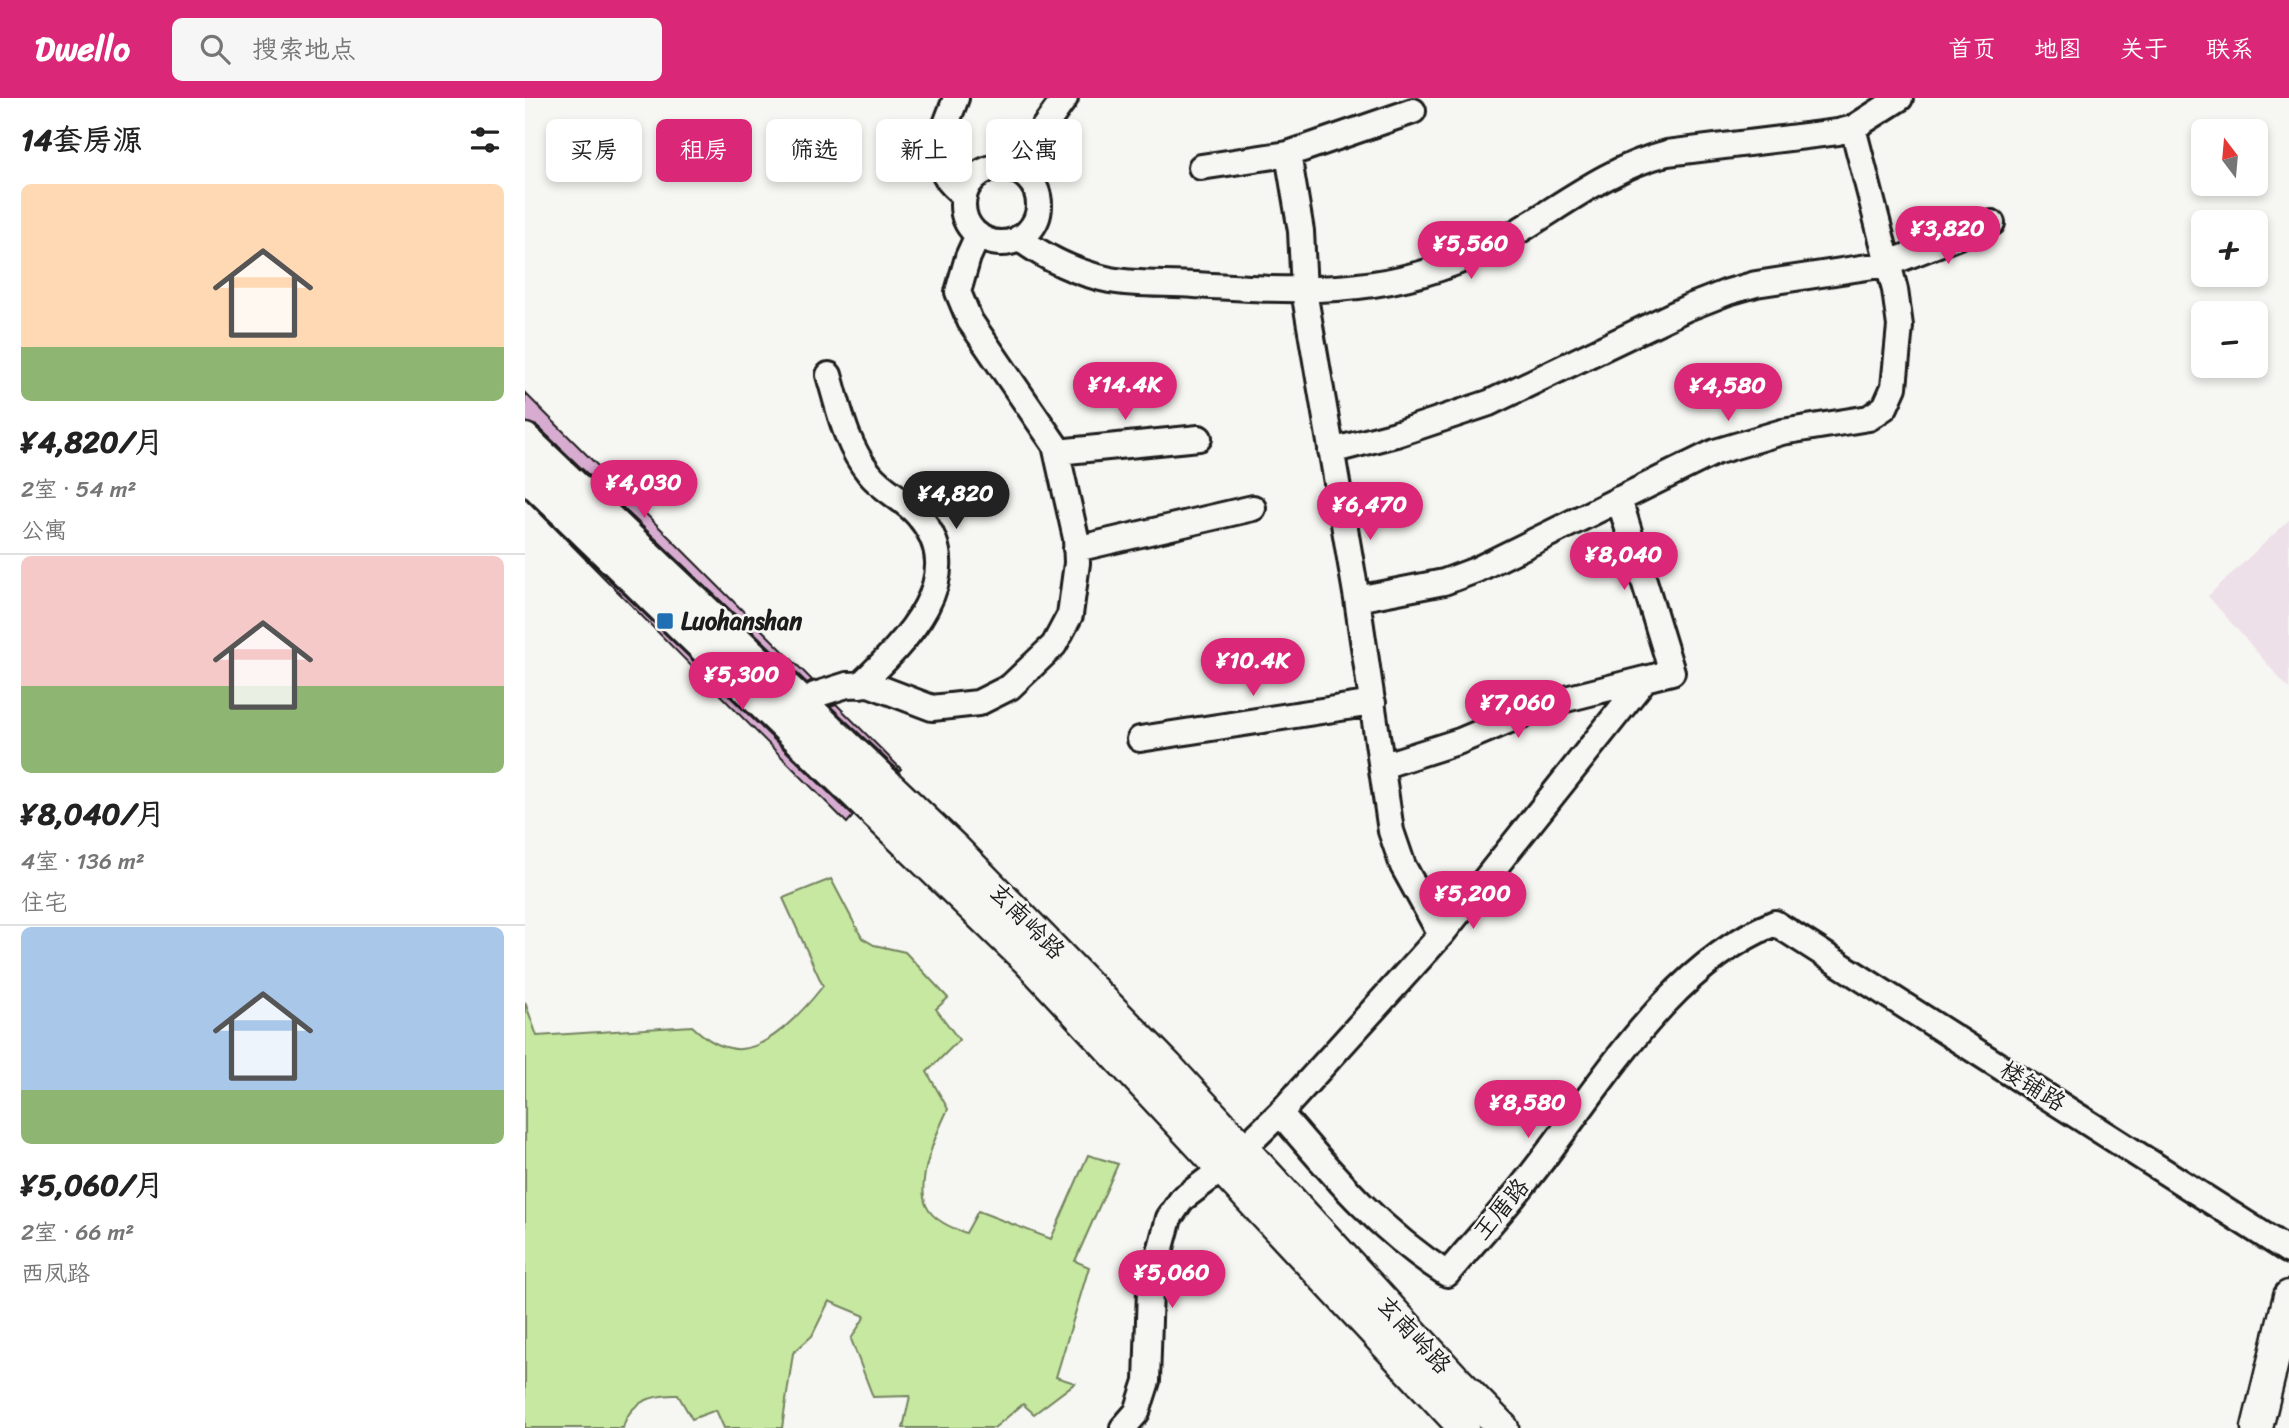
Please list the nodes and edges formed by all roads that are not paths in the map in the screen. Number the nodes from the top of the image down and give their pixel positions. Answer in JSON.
{"nodes":[{"id":1,"x":957,"y":98,"type":"edge"},
{"id":2,"x":1065,"y":98,"type":"edge"},
{"id":3,"x":1900,"y":98,"type":"edge"},
{"id":4,"x":1413,"y":111,"type":"dead end"},
{"id":5,"x":1050,"y":119,"type":"edge"},
{"id":6,"x":1853,"y":128,"type":"junction"},
{"id":7,"x":1287,"y":154,"type":"junction"},
{"id":8,"x":1201,"y":167,"type":"dead end"},
{"id":9,"x":986,"y":170,"type":"edge"},
{"id":10,"x":1031,"y":182,"type":"edge"},
{"id":11,"x":964,"y":195,"type":"junction"},
{"id":12,"x":1992,"y":223,"type":"dead end"},
{"id":13,"x":978,"y":235,"type":"junction"},
{"id":14,"x":1019,"y":239,"type":"junction"},
{"id":15,"x":1887,"y":264,"type":"junction"},
{"id":16,"x":1304,"y":291,"type":"junction"},
{"id":17,"x":829,"y":375,"type":"dead end"},
{"id":18,"x":1199,"y":438,"type":"dead end"},
{"id":19,"x":525,"y":439,"type":"edge"},
{"id":20,"x":1331,"y":451,"type":"junction"},
{"id":21,"x":1056,"y":452,"type":"junction"},
{"id":22,"x":525,"y":474,"type":"edge"},
{"id":23,"x":1619,"y":499,"type":"junction"},
{"id":24,"x":1253,"y":508,"type":"dead end"},
{"id":25,"x":1076,"y":549,"type":"junction"},
{"id":26,"x":1357,"y":599,"type":"junction"},
{"id":27,"x":1645,"y":679,"type":"junction"},
{"id":28,"x":860,"y":685,"type":"junction"},
{"id":29,"x":815,"y":695,"type":"dead end"},
{"id":30,"x":1373,"y":703,"type":"junction"},
{"id":31,"x":1140,"y":739,"type":"dead end"},
{"id":32,"x":1382,"y":766,"type":"junction"},
{"id":33,"x":1776,"y":923,"type":"joint"},
{"id":34,"x":1441,"y":936,"type":"junction"},
{"id":35,"x":1280,"y":1113,"type":"junction"},
{"id":36,"x":1233,"y":1159,"type":"junction"},
{"id":37,"x":2289,"y":1251,"type":"edge"},
{"id":38,"x":1326,"y":1261,"type":"junction"},
{"id":39,"x":2289,"y":1296,"type":"edge"},
{"id":40,"x":1123,"y":1428,"type":"edge"},
{"id":41,"x":1464,"y":1428,"type":"edge"},
{"id":42,"x":1503,"y":1428,"type":"edge"},
{"id":43,"x":2257,"y":1428,"type":"edge"}],
"edges":[{"from":1,"to":11,"type":"street"},
{"from":2,"to":5,"type":"street"},
{"from":3,"to":6,"type":"street"},
{"from":4,"to":7,"type":"street"},
{"from":6,"to":15,"type":"street"},
{"from":6,"to":16,"type":"street"},
{"from":7,"to":8,"type":"street"},
{"from":7,"to":16,"type":"street"},
{"from":9,"to":11,"type":"street"},
{"from":10,"to":14,"type":"street"},
{"from":11,"to":13,"type":"street"},
{"from":12,"to":15,"type":"street"},
{"from":13,"to":14,"type":"street"},
{"from":13,"to":21,"type":"street"},
{"from":14,"to":16,"type":"street"},
{"from":15,"to":20,"type":"street"},
{"from":15,"to":23,"type":"street"},
{"from":16,"to":20,"type":"street"},
{"from":17,"to":28,"type":"street"},
{"from":18,"to":21,"type":"street"},
{"from":19,"to":36,"type":"main road","name":"玄南岭路"},
{"from":20,"to":26,"type":"street"},
{"from":21,"to":25,"type":"street"},
{"from":22,"to":36,"type":"main road","name":"玄南岭路"},
{"from":23,"to":26,"type":"street"},
{"from":23,"to":27,"type":"street"},
{"from":24,"to":25,"type":"street"},
{"from":25,"to":28,"type":"street"},
{"from":26,"to":30,"type":"street"},
{"from":27,"to":32,"type":"street"},
{"from":27,"to":34,"type":"street"},
{"from":28,"to":29,"type":"street"},
{"from":30,"to":31,"type":"street"},
{"from":30,"to":32,"type":"street"},
{"from":32,"to":34,"type":"street"},
{"from":33,"to":35,"type":"street","name":"王厝路"},
{"from":33,"to":37,"type":"street","name":"楼铺路"},
{"from":34,"to":35,"type":"street"},
{"from":35,"to":36,"type":"street"},
{"from":36,"to":38,"type":"main road","name":"玄南岭路"},
{"from":36,"to":40,"type":"street"},
{"from":38,"to":41,"type":"main road","name":"玄南岭路"},
{"from":38,"to":42,"type":"main road","name":"玄南岭路"},
{"from":39,"to":43,"type":"main road"}]}
